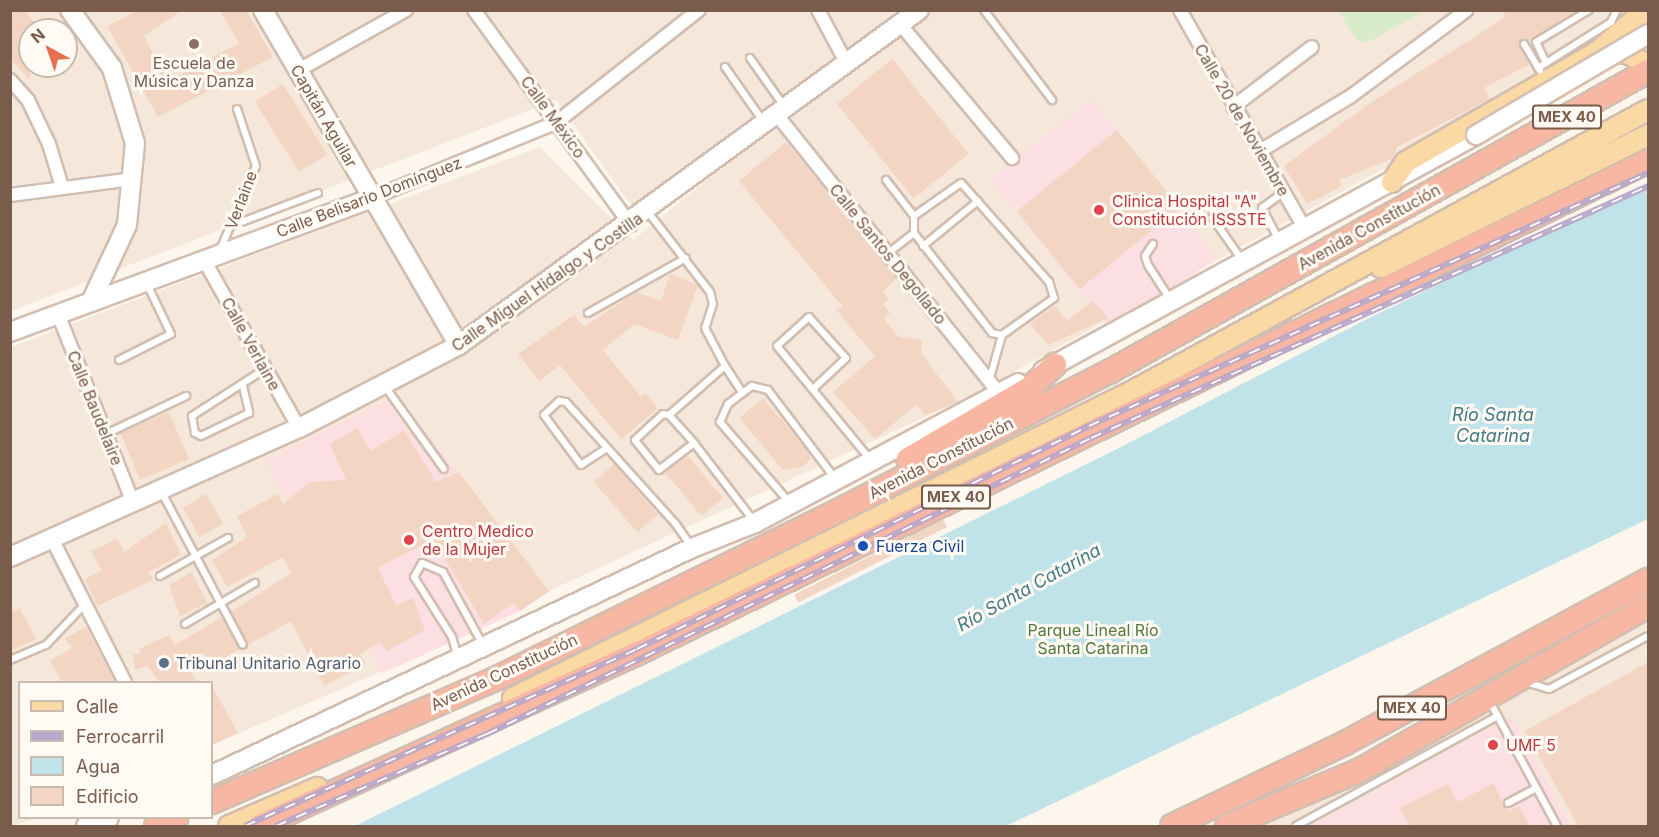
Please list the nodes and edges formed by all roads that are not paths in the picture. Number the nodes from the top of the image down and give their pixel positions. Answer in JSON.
{"nodes":[{"id":1,"x":70,"y":10,"type":"edge"},
{"id":2,"x":263,"y":10,"type":"edge"},
{"id":3,"x":406,"y":10,"type":"edge"},
{"id":4,"x":474,"y":10,"type":"edge"},
{"id":5,"x":699,"y":10,"type":"edge"},
{"id":6,"x":818,"y":10,"type":"edge"},
{"id":7,"x":984,"y":10,"type":"edge"},
{"id":8,"x":1180,"y":10,"type":"edge"},
{"id":9,"x":1467,"y":10,"type":"edge"},
{"id":10,"x":1589,"y":10,"type":"edge"},
{"id":11,"x":1617,"y":10,"type":"edge"},
{"id":12,"x":1646,"y":10,"type":"edge"},
{"id":13,"x":911,"y":15,"type":"edge"},
{"id":14,"x":1648,"y":34,"type":"edge"},
{"id":15,"x":1524,"y":44,"type":"dead end"},
{"id":16,"x":1312,"y":47,"type":"dead end"},
{"id":17,"x":1597,"y":52,"type":"junction"},
{"id":18,"x":750,"y":58,"type":"dead end"},
{"id":19,"x":847,"y":64,"type":"junction"},
{"id":20,"x":1648,"y":66,"type":"edge"},
{"id":21,"x":725,"y":67,"type":"dead end"},
{"id":22,"x":297,"y":71,"type":"junction"},
{"id":23,"x":1543,"y":71,"type":"junction"},
{"id":24,"x":1648,"y":71,"type":"edge"},
{"id":25,"x":10,"y":80,"type":"edge"},
{"id":26,"x":1053,"y":100,"type":"dead end"},
{"id":27,"x":1233,"y":107,"type":"junction"},
{"id":28,"x":237,"y":109,"type":"dead end"},
{"id":29,"x":1648,"y":110,"type":"edge"},
{"id":30,"x":776,"y":116,"type":"junction"},
{"id":31,"x":557,"y":122,"type":"junction"},
{"id":32,"x":1648,"y":135,"type":"edge"},
{"id":33,"x":1260,"y":152,"type":"junction"},
{"id":34,"x":1012,"y":158,"type":"dead end"},
{"id":35,"x":1648,"y":162,"type":"edge"},
{"id":36,"x":134,"y":179,"type":"junction"},
{"id":37,"x":885,"y":180,"type":"dead end"},
{"id":38,"x":1392,"y":182,"type":"junction"},
{"id":39,"x":62,"y":187,"type":"junction"},
{"id":40,"x":1283,"y":193,"type":"junction"},
{"id":41,"x":318,"y":194,"type":"dead end"},
{"id":42,"x":10,"y":195,"type":"edge"},
{"id":43,"x":372,"y":198,"type":"junction"},
{"id":44,"x":978,"y":201,"type":"junction"},
{"id":45,"x":648,"y":212,"type":"junction"},
{"id":46,"x":914,"y":216,"type":"junction"},
{"id":47,"x":1212,"y":217,"type":"dead end"},
{"id":48,"x":631,"y":225,"type":"junction"},
{"id":49,"x":231,"y":226,"type":"junction"},
{"id":50,"x":1305,"y":230,"type":"junction"},
{"id":51,"x":914,"y":233,"type":"junction"},
{"id":52,"x":1281,"y":243,"type":"junction"},
{"id":53,"x":1153,"y":244,"type":"dead end"},
{"id":54,"x":923,"y":246,"type":"junction"},
{"id":55,"x":887,"y":254,"type":"junction"},
{"id":56,"x":211,"y":258,"type":"junction"},
{"id":57,"x":686,"y":258,"type":"junction"},
{"id":58,"x":1244,"y":263,"type":"junction"},
{"id":59,"x":146,"y":282,"type":"junction"},
{"id":60,"x":91,"y":302,"type":"junction"},
{"id":61,"x":1173,"y":302,"type":"junction"},
{"id":62,"x":588,"y":313,"type":"dead end"},
{"id":63,"x":58,"y":314,"type":"junction"},
{"id":64,"x":1269,"y":316,"type":"junction"},
{"id":65,"x":10,"y":332,"type":"edge"},
{"id":66,"x":1002,"y":335,"type":"junction"},
{"id":67,"x":459,"y":345,"type":"junction"},
{"id":68,"x":119,"y":360,"type":"dead end"},
{"id":69,"x":1055,"y":365,"type":"junction"},
{"id":70,"x":725,"y":366,"type":"junction"},
{"id":71,"x":265,"y":369,"type":"junction"},
{"id":72,"x":384,"y":384,"type":"junction"},
{"id":73,"x":243,"y":386,"type":"junction"},
{"id":74,"x":994,"y":386,"type":"junction"},
{"id":75,"x":813,"y":390,"type":"junction"},
{"id":76,"x":742,"y":392,"type":"junction"},
{"id":77,"x":186,"y":396,"type":"dead end"},
{"id":78,"x":669,"y":415,"type":"junction"},
{"id":79,"x":299,"y":428,"type":"junction"},
{"id":80,"x":106,"y":434,"type":"junction"},
{"id":81,"x":694,"y":443,"type":"junction"},
{"id":82,"x":607,"y":448,"type":"junction"},
{"id":83,"x":873,"y":463,"type":"junction"},
{"id":84,"x":444,"y":469,"type":"dead end"},
{"id":85,"x":836,"y":480,"type":"junction"},
{"id":86,"x":160,"y":490,"type":"junction"},
{"id":87,"x":133,"y":502,"type":"junction"},
{"id":88,"x":792,"y":504,"type":"junction"},
{"id":89,"x":838,"y":510,"type":"junction"},
{"id":90,"x":755,"y":523,"type":"junction"},
{"id":91,"x":228,"y":538,"type":"dead end"},
{"id":92,"x":52,"y":539,"type":"junction"},
{"id":93,"x":692,"y":548,"type":"junction"},
{"id":94,"x":195,"y":556,"type":"junction"},
{"id":95,"x":10,"y":557,"type":"edge"},
{"id":96,"x":160,"y":576,"type":"dead end"},
{"id":97,"x":1648,"y":580,"type":"edge"},
{"id":98,"x":255,"y":583,"type":"dead end"},
{"id":99,"x":85,"y":604,"type":"junction"},
{"id":100,"x":221,"y":604,"type":"junction"},
{"id":101,"x":1648,"y":606,"type":"edge"},
{"id":102,"x":185,"y":624,"type":"dead end"},
{"id":103,"x":1648,"y":636,"type":"edge"},
{"id":104,"x":243,"y":645,"type":"dead end"},
{"id":105,"x":485,"y":648,"type":"junction"},
{"id":106,"x":10,"y":660,"type":"edge"},
{"id":107,"x":459,"y":662,"type":"junction"},
{"id":108,"x":1524,"y":680,"type":"junction"},
{"id":109,"x":124,"y":681,"type":"edge"},
{"id":110,"x":1493,"y":707,"type":"junction"},
{"id":111,"x":213,"y":775,"type":"edge"},
{"id":112,"x":1536,"y":788,"type":"junction"},
{"id":113,"x":213,"y":802,"type":"edge"},
{"id":114,"x":1508,"y":803,"type":"dead end"},
{"id":115,"x":106,"y":819,"type":"edge"},
{"id":116,"x":174,"y":819,"type":"edge"},
{"id":117,"x":1260,"y":820,"type":"edge"},
{"id":118,"x":86,"y":826,"type":"edge"},
{"id":119,"x":156,"y":826,"type":"edge"},
{"id":120,"x":229,"y":826,"type":"edge"},
{"id":121,"x":260,"y":826,"type":"edge"},
{"id":122,"x":1172,"y":826,"type":"edge"},
{"id":123,"x":1227,"y":826,"type":"edge"},
{"id":124,"x":1296,"y":826,"type":"edge"},
{"id":125,"x":1557,"y":826,"type":"edge"}],
"edges":[{"from":1,"to":36,"type":"street"},
{"from":2,"to":22,"type":"street","name":"Capitán Aguilar"},
{"from":3,"to":22,"type":"street"},
{"from":4,"to":31,"type":"street","name":"Calle México"},
{"from":5,"to":31,"type":"street","name":"Calle Belisario Domínguez"},
{"from":6,"to":19,"type":"street"},
{"from":7,"to":26,"type":"lane"},
{"from":8,"to":27,"type":"street","name":"Calle 20 de Noviembre"},
{"from":9,"to":33,"type":"street"},
{"from":10,"to":23,"type":"lane"},
{"from":11,"to":23,"type":"lane"},
{"from":12,"to":17,"type":"main road"},
{"from":13,"to":19,"type":"street","name":"Calle Miguel Hidalgo y Costilla"},
{"from":13,"to":34,"type":"street"},
{"from":14,"to":38,"type":"street","name":"Avenida Constitución","bridge":true},
{"from":15,"to":23,"type":"lane"},
{"from":16,"to":27,"type":"street"},
{"from":17,"to":20,"type":"main road"},
{"from":17,"to":23,"type":"main road"},
{"from":18,"to":30,"type":"lane"},
{"from":19,"to":30,"type":"street","name":"Calle Miguel Hidalgo y Costilla"},
{"from":21,"to":30,"type":"lane"},
{"from":22,"to":43,"type":"street","name":"Capitán Aguilar"},
{"from":23,"to":38,"type":"main road"},
{"from":24,"to":89,"type":"highway","name":"Avenida Constitución","number":"MEX 40"},
{"from":25,"to":39,"type":"street"},
{"from":27,"to":33,"type":"street","name":"Calle 20 de Noviembre"},
{"from":28,"to":49,"type":"lane","name":"Verlaine"},
{"from":29,"to":64,"type":"main road","name":"Avenida Constitución"},
{"from":30,"to":45,"type":"street","name":"Calle Miguel Hidalgo y Costilla"},
{"from":30,"to":55,"type":"street","name":"Calle Santos Degollado"},
{"from":31,"to":43,"type":"street","name":"Calle Belisario Domínguez"},
{"from":31,"to":48,"type":"street","name":"Calle México"},
{"from":32,"to":64,"type":"main road"},
{"from":33,"to":40,"type":"street","name":"Calle 20 de Noviembre"},
{"from":35,"to":121,"type":"highway","number":"MEX 40"},
{"from":36,"to":39,"type":"street"},
{"from":36,"to":60,"type":"street"},
{"from":37,"to":46,"type":"lane"},
{"from":38,"to":50,"type":"street","name":"Avenida Constitución"},
{"from":39,"to":42,"type":"street"},
{"from":40,"to":50,"type":"street","name":"Calle 20 de Noviembre"},
{"from":40,"to":52,"type":"lane"},
{"from":41,"to":49,"type":"lane"},
{"from":43,"to":56,"type":"street","name":"Calle Belisario Domínguez"},
{"from":43,"to":67,"type":"street","name":"Capitán Aguilar"},
{"from":44,"to":46,"type":"lane"},
{"from":44,"to":54,"type":"lane"},
{"from":44,"to":66,"type":"lane"},
{"from":45,"to":48,"type":"street","name":"Calle Miguel Hidalgo y Costilla"},
{"from":45,"to":57,"type":"lane"},
{"from":46,"to":51,"type":"lane"},
{"from":47,"to":58,"type":"lane"},
{"from":48,"to":67,"type":"street","name":"Calle Miguel Hidalgo y Costilla"},
{"from":49,"to":56,"type":"lane","name":"Verlaine"},
{"from":50,"to":52,"type":"street","name":"Avenida Constitución"},
{"from":51,"to":54,"type":"lane"},
{"from":51,"to":55,"type":"lane"},
{"from":52,"to":58,"type":"street","name":"Avenida Constitución"},
{"from":53,"to":61,"type":"lane"},
{"from":54,"to":66,"type":"lane"},
{"from":55,"to":74,"type":"street","name":"Calle Santos Degollado"},
{"from":56,"to":59,"type":"street","name":"Calle Belisario Domínguez"},
{"from":56,"to":71,"type":"street","name":"Calle Verlaine"},
{"from":57,"to":62,"type":"lane"},
{"from":57,"to":70,"type":"lane"},
{"from":58,"to":61,"type":"street","name":"Avenida Constitución"},
{"from":59,"to":60,"type":"street","name":"Calle Belisario Domínguez"},
{"from":59,"to":68,"type":"lane"},
{"from":60,"to":63,"type":"street","name":"Calle Belisario Domínguez"},
{"from":61,"to":69,"type":"street","name":"Avenida Constitución"},
{"from":63,"to":65,"type":"street","name":"Calle Belisario Domínguez"},
{"from":63,"to":80,"type":"street","name":"Calle Baudelaire"},
{"from":64,"to":120,"type":"main road","name":"Avenida Constitución"},
{"from":66,"to":74,"type":"lane"},
{"from":67,"to":72,"type":"street","name":"Calle Miguel Hidalgo y Costilla"},
{"from":69,"to":74,"type":"street","name":"Avenida Constitución"},
{"from":69,"to":89,"type":"highway"},
{"from":70,"to":76,"type":"lane"},
{"from":70,"to":78,"type":"lane"},
{"from":71,"to":73,"type":"lane"},
{"from":71,"to":79,"type":"street","name":"Calle Verlaine"},
{"from":72,"to":79,"type":"street","name":"Calle Miguel Hidalgo y Costilla"},
{"from":72,"to":84,"type":"lane"},
{"from":73,"to":73,"type":"lane"},
{"from":74,"to":83,"type":"street","name":"Avenida Constitución"},
{"from":75,"to":75,"type":"lane"},
{"from":75,"to":83,"type":"lane"},
{"from":76,"to":85,"type":"lane"},
{"from":76,"to":88,"type":"lane"},
{"from":77,"to":80,"type":"lane"},
{"from":78,"to":81,"type":"lane"},
{"from":78,"to":81,"type":"lane"},
{"from":79,"to":86,"type":"street","name":"Calle Miguel Hidalgo y Costilla"},
{"from":80,"to":87,"type":"street","name":"Calle Baudelaire"},
{"from":81,"to":90,"type":"lane"},
{"from":82,"to":82,"type":"lane"},
{"from":82,"to":93,"type":"lane"},
{"from":83,"to":85,"type":"street","name":"Avenida Constitución"},
{"from":85,"to":88,"type":"street","name":"Avenida Constitución"},
{"from":86,"to":87,"type":"street","name":"Calle Miguel Hidalgo y Costilla"},
{"from":86,"to":94,"type":"lane"},
{"from":87,"to":92,"type":"street","name":"Calle Miguel Hidalgo y Costilla"},
{"from":88,"to":90,"type":"street","name":"Avenida Constitución"},
{"from":89,"to":113,"type":"highway","name":"Avenida Constitución","number":"MEX 40"},
{"from":90,"to":93,"type":"street","name":"Avenida Constitución"},
{"from":91,"to":94,"type":"lane"},
{"from":92,"to":95,"type":"street","name":"Calle Miguel Hidalgo y Costilla"},
{"from":92,"to":99,"type":"street"},
{"from":93,"to":105,"type":"street","name":"Avenida Constitución"},
{"from":94,"to":96,"type":"lane"},
{"from":94,"to":100,"type":"lane"},
{"from":97,"to":122,"type":"highway","number":"MEX 40"},
{"from":98,"to":100,"type":"lane"},
{"from":99,"to":106,"type":"lane"},
{"from":99,"to":109,"type":"street"},
{"from":100,"to":102,"type":"lane"},
{"from":100,"to":104,"type":"lane"},
{"from":101,"to":108,"type":"highway","number":"MEX 40"},
{"from":103,"to":108,"type":"lane"},
{"from":105,"to":107,"type":"street","name":"Avenida Constitución"},
{"from":105,"to":107,"type":"lane"},
{"from":107,"to":111,"type":"street","name":"Avenida Constitución"},
{"from":108,"to":110,"type":"highway","number":"MEX 40"},
{"from":110,"to":112,"type":"lane"},
{"from":110,"to":117,"type":"highway","number":"MEX 40"},
{"from":110,"to":124,"type":"lane"},
{"from":112,"to":114,"type":"lane"},
{"from":112,"to":125,"type":"lane"},
{"from":115,"to":118,"type":"street"},
{"from":116,"to":119,"type":"highway"},
{"from":117,"to":123,"type":"highway","number":"MEX 40"}]}
